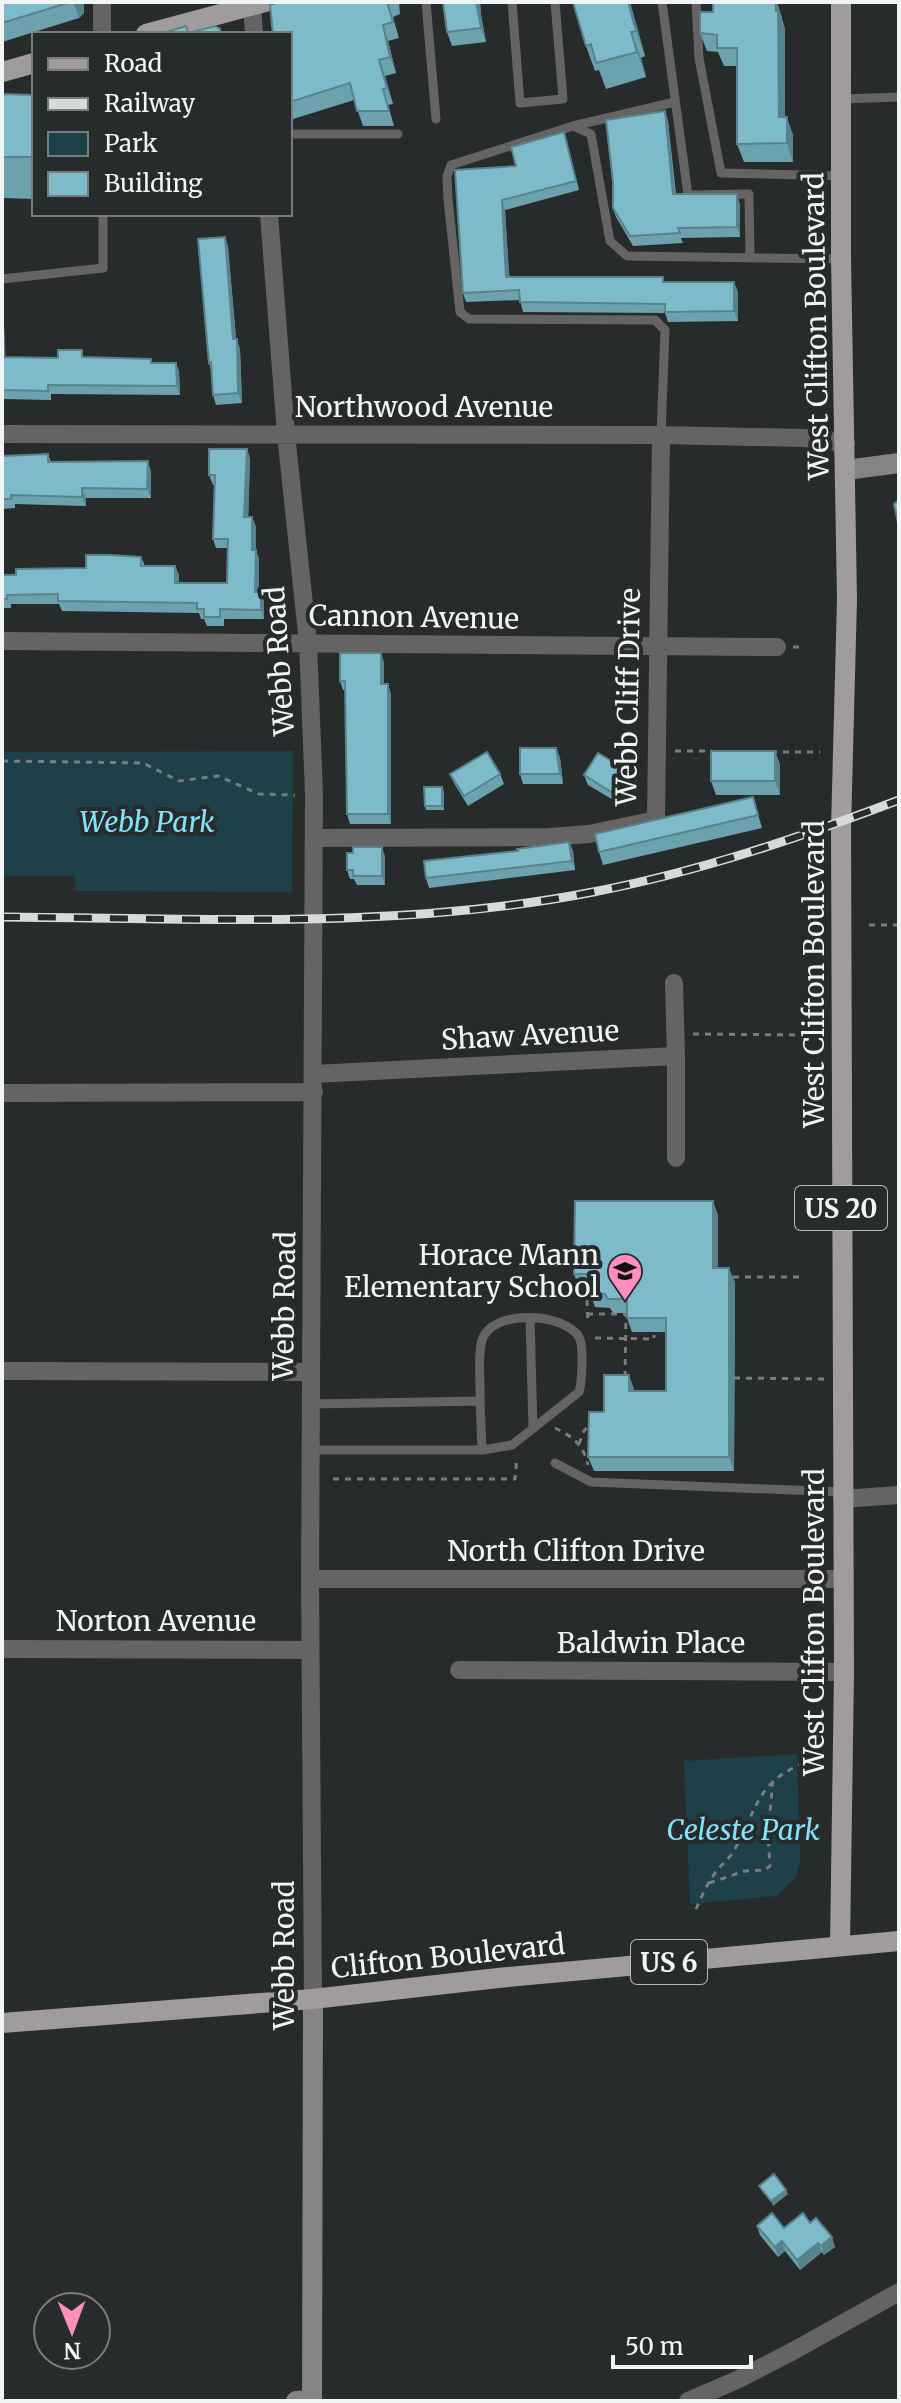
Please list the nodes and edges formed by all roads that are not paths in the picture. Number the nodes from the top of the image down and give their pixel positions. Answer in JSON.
{"nodes":[{"id":1,"x":102,"y":2,"type":"edge"},
{"id":2,"x":426,"y":2,"type":"edge"},
{"id":3,"x":512,"y":2,"type":"edge"},
{"id":4,"x":555,"y":2,"type":"edge"},
{"id":5,"x":662,"y":2,"type":"edge"},
{"id":6,"x":696,"y":2,"type":"edge"},
{"id":7,"x":841,"y":2,"type":"edge"},
{"id":8,"x":259,"y":4,"type":"edge"},
{"id":9,"x":102,"y":32,"type":"edge"},
{"id":10,"x":154,"y":32,"type":"edge"},
{"id":11,"x":254,"y":32,"type":"edge"},
{"id":12,"x":32,"y":64,"type":"edge"},
{"id":13,"x":2,"y":72,"type":"edge"},
{"id":14,"x":899,"y":97,"type":"edge"},
{"id":15,"x":841,"y":99,"type":"junction"},
{"id":16,"x":675,"y":102,"type":"junction"},
{"id":17,"x":436,"y":119,"type":"dead end"},
{"id":18,"x":573,"y":126,"type":"junction"},
{"id":19,"x":292,"y":134,"type":"edge"},
{"id":20,"x":398,"y":134,"type":"dead end"},
{"id":21,"x":841,"y":176,"type":"junction"},
{"id":22,"x":103,"y":216,"type":"edge"},
{"id":23,"x":269,"y":216,"type":"edge"},
{"id":24,"x":750,"y":257,"type":"junction"},
{"id":25,"x":841,"y":259,"type":"junction"},
{"id":26,"x":2,"y":279,"type":"edge"},
{"id":27,"x":2,"y":434,"type":"edge"},
{"id":28,"x":286,"y":434,"type":"junction"},
{"id":29,"x":661,"y":435,"type":"junction"},
{"id":30,"x":846,"y":443,"type":"junction"},
{"id":31,"x":899,"y":463,"type":"edge"},
{"id":32,"x":846,"y":470,"type":"junction"},
{"id":33,"x":2,"y":641,"type":"edge"},
{"id":34,"x":308,"y":643,"type":"junction"},
{"id":35,"x":777,"y":647,"type":"dead end"},
{"id":36,"x":657,"y":648,"type":"junction"},
{"id":37,"x":314,"y":838,"type":"junction"},
{"id":38,"x":674,"y":983,"type":"dead end"},
{"id":39,"x":676,"y":1056,"type":"junction"},
{"id":40,"x":314,"y":1083,"type":"junction"},
{"id":41,"x":2,"y":1093,"type":"edge"},
{"id":42,"x":676,"y":1158,"type":"dead end"},
{"id":43,"x":530,"y":1318,"type":"junction"},
{"id":44,"x":2,"y":1371,"type":"edge"},
{"id":45,"x":311,"y":1372,"type":"junction"},
{"id":46,"x":480,"y":1401,"type":"junction"},
{"id":47,"x":311,"y":1404,"type":"junction"},
{"id":48,"x":533,"y":1429,"type":"junction"},
{"id":49,"x":312,"y":1450,"type":"junction"},
{"id":50,"x":482,"y":1450,"type":"junction"},
{"id":51,"x":555,"y":1463,"type":"dead end"},
{"id":52,"x":899,"y":1495,"type":"edge"},
{"id":53,"x":842,"y":1496,"type":"junction"},
{"id":54,"x":310,"y":1579,"type":"junction"},
{"id":55,"x":842,"y":1579,"type":"junction"},
{"id":56,"x":2,"y":1649,"type":"edge"},
{"id":57,"x":310,"y":1650,"type":"junction"},
{"id":58,"x":459,"y":1670,"type":"dead end"},
{"id":59,"x":844,"y":1672,"type":"junction"},
{"id":60,"x":899,"y":1941,"type":"edge"},
{"id":61,"x":840,"y":1946,"type":"junction"},
{"id":62,"x":313,"y":1999,"type":"junction"},
{"id":63,"x":2,"y":2023,"type":"edge"},
{"id":64,"x":898,"y":2290,"type":"edge"},
{"id":65,"x":307,"y":2401,"type":"edge"},
{"id":66,"x":688,"y":2401,"type":"edge"}],
"edges":[{"from":1,"to":9,"type":"street"},
{"from":2,"to":17,"type":"lane"},
{"from":3,"to":4,"type":"lane"},
{"from":5,"to":16,"type":"lane"},
{"from":6,"to":21,"type":"lane"},
{"from":7,"to":15,"type":"main road","name":"West Clifton Boulevard"},
{"from":8,"to":10,"type":"main road"},
{"from":8,"to":11,"type":"street"},
{"from":12,"to":13,"type":"main road"},
{"from":14,"to":15,"type":"lane"},
{"from":15,"to":21,"type":"main road","name":"West Clifton Boulevard"},
{"from":16,"to":18,"type":"lane"},
{"from":16,"to":24,"type":"lane"},
{"from":18,"to":24,"type":"lane"},
{"from":18,"to":29,"type":"lane","name":"Webb Cliff Drive"},
{"from":19,"to":20,"type":"lane"},
{"from":21,"to":25,"type":"main road","name":"West Clifton Boulevard"},
{"from":22,"to":26,"type":"lane"},
{"from":23,"to":28,"type":"street","name":"Webb Road"},
{"from":24,"to":25,"type":"lane"},
{"from":25,"to":30,"type":"main road","name":"West Clifton Boulevard"},
{"from":27,"to":28,"type":"street","name":"Northwood Avenue"},
{"from":28,"to":29,"type":"street","name":"Northwood Avenue"},
{"from":28,"to":34,"type":"street","name":"Webb Road"},
{"from":29,"to":30,"type":"street","name":"Northwood Avenue"},
{"from":29,"to":36,"type":"street","name":"Webb Cliff Drive"},
{"from":30,"to":32,"type":"main road","name":"West Clifton Boulevard"},
{"from":31,"to":32,"type":"street"},
{"from":32,"to":53,"type":"main road","name":"West Clifton Boulevard","number":"US 20"},
{"from":33,"to":34,"type":"street","name":"Cannon Avenue"},
{"from":34,"to":36,"type":"street","name":"Cannon Avenue"},
{"from":34,"to":37,"type":"street","name":"Webb Road"},
{"from":35,"to":36,"type":"street","name":"Cannon Avenue"},
{"from":36,"to":37,"type":"street","name":"Webb Cliff Drive"},
{"from":37,"to":40,"type":"street","name":"Webb Road"},
{"from":38,"to":39,"type":"street"},
{"from":39,"to":40,"type":"street","name":"Shaw Avenue"},
{"from":39,"to":42,"type":"street"},
{"from":40,"to":41,"type":"street","name":"Shaw Avenue"},
{"from":40,"to":45,"type":"street","name":"Webb Road"},
{"from":43,"to":46,"type":"lane"},
{"from":43,"to":48,"type":"lane"},
{"from":43,"to":48,"type":"lane"},
{"from":44,"to":45,"type":"street"},
{"from":45,"to":47,"type":"street","name":"Webb Road"},
{"from":46,"to":47,"type":"lane"},
{"from":46,"to":50,"type":"lane"},
{"from":47,"to":49,"type":"street","name":"Webb Road"},
{"from":48,"to":50,"type":"lane"},
{"from":49,"to":50,"type":"lane"},
{"from":49,"to":54,"type":"street","name":"Webb Road"},
{"from":51,"to":53,"type":"lane"},
{"from":52,"to":53,"type":"street"},
{"from":53,"to":55,"type":"main road","name":"West Clifton Boulevard","number":"US 20"},
{"from":54,"to":55,"type":"street","name":"North Clifton Drive"},
{"from":54,"to":57,"type":"street","name":"Webb Road"},
{"from":55,"to":59,"type":"main road","name":"West Clifton Boulevard","number":"US 20"},
{"from":56,"to":57,"type":"street","name":"Norton Avenue"},
{"from":57,"to":62,"type":"street","name":"Webb Road"},
{"from":58,"to":59,"type":"street","name":"Baldwin Place"},
{"from":59,"to":61,"type":"main road","name":"West Clifton Boulevard","number":"US 20"},
{"from":60,"to":61,"type":"main road","name":"Clifton Boulevard","number":"US 6"},
{"from":61,"to":62,"type":"main road","name":"Clifton Boulevard","number":"US 6"},
{"from":62,"to":63,"type":"main road","name":"Clifton Boulevard","number":"US 6"},
{"from":62,"to":65,"type":"street","name":"Webb Road"},
{"from":64,"to":66,"type":"street"}]}
